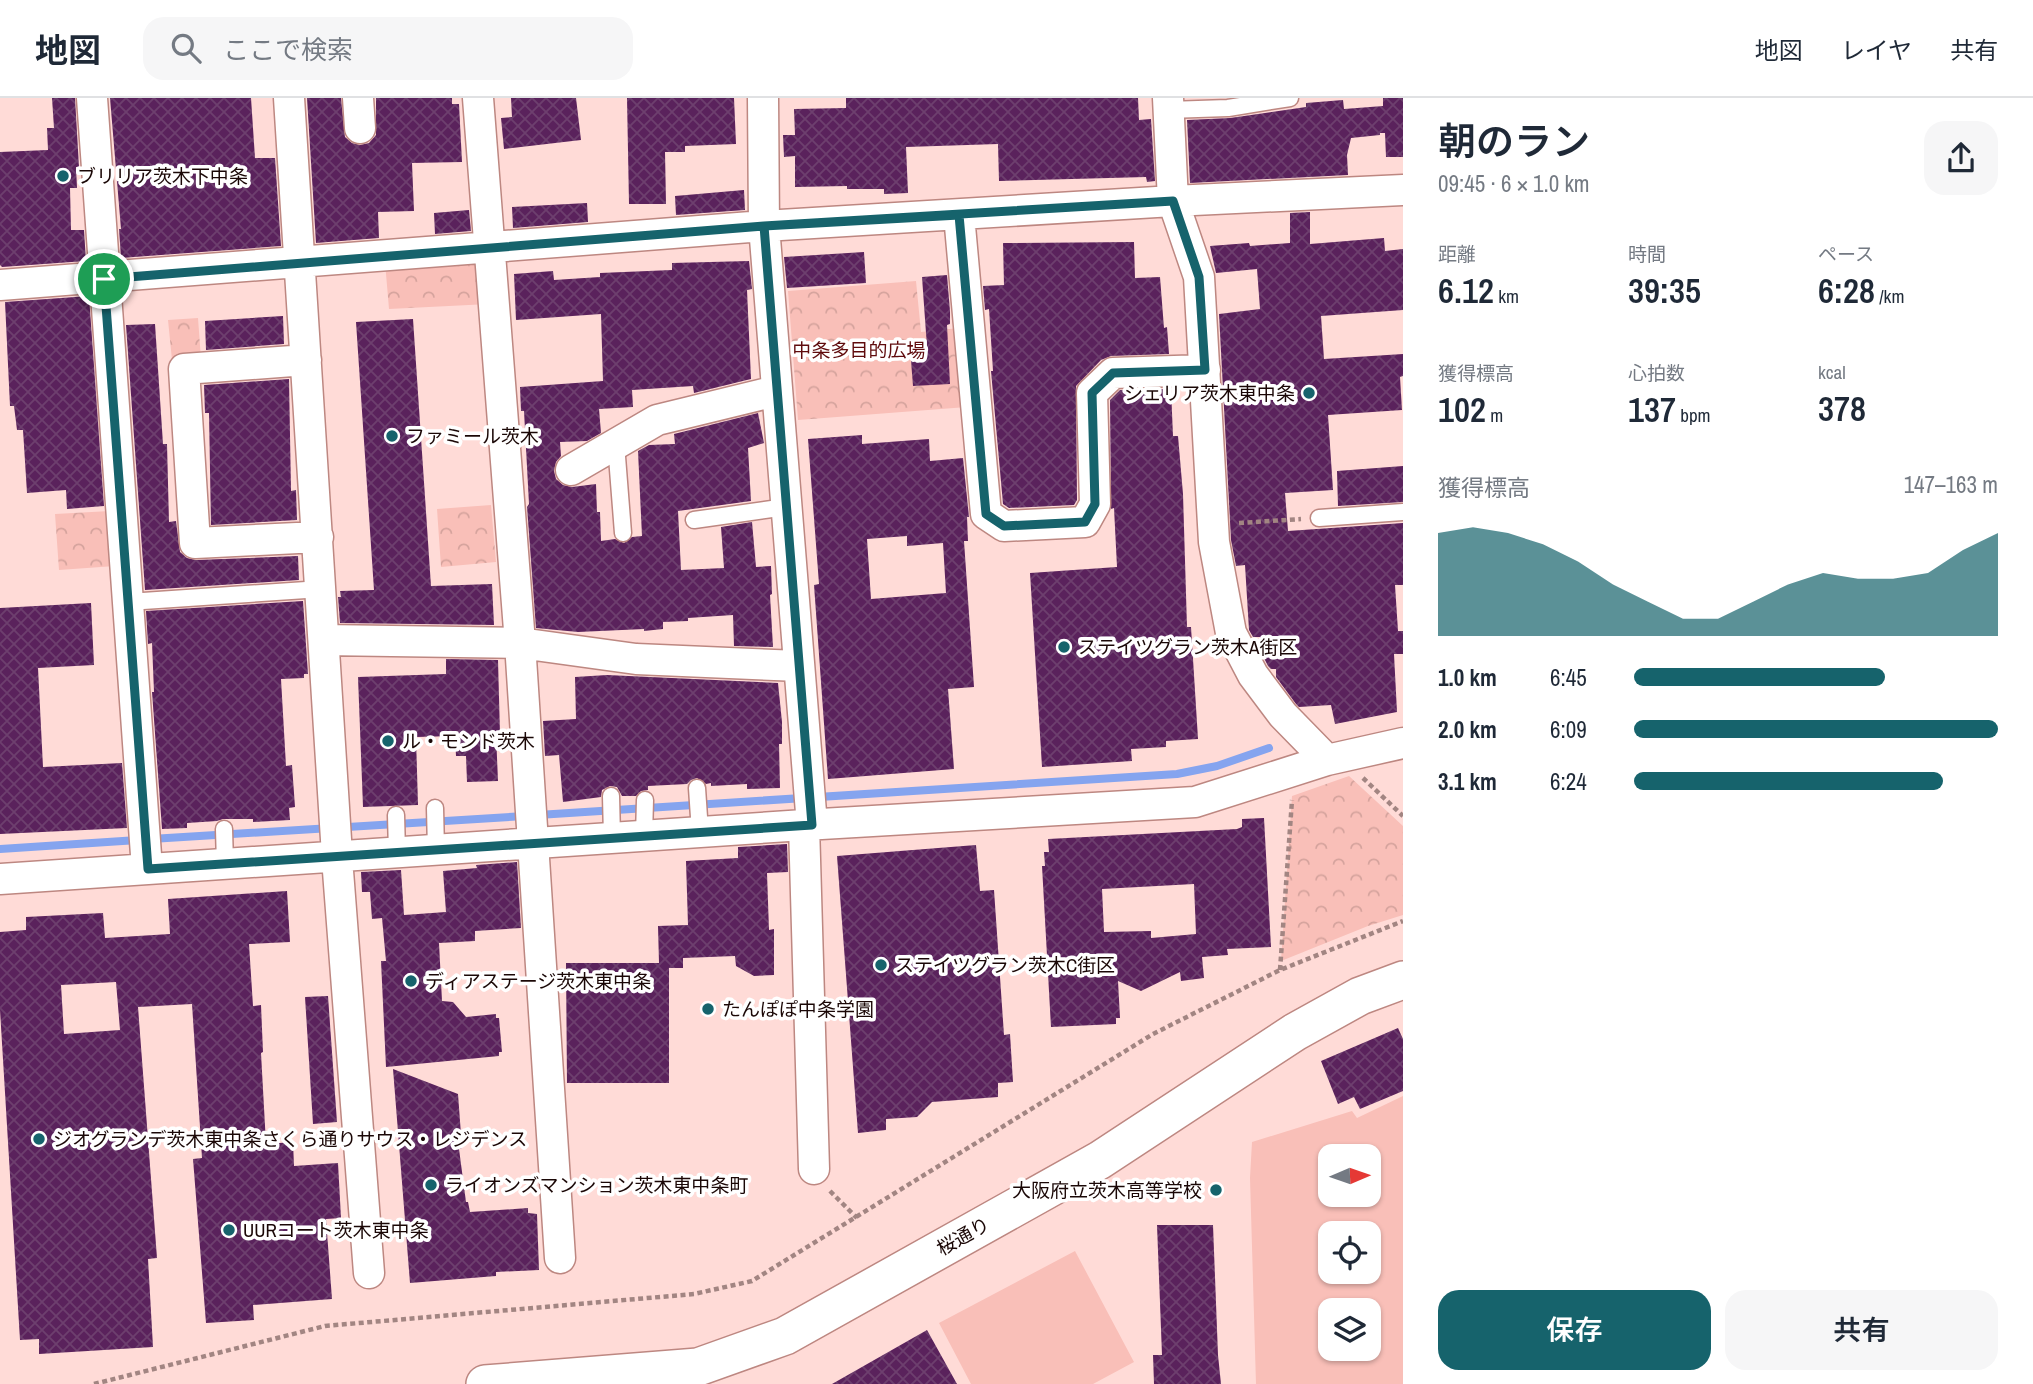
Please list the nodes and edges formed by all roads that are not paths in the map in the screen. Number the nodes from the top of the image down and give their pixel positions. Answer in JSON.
{"nodes":[{"id":1,"x":92,"y":98,"type":"edge"},
{"id":2,"x":289,"y":98,"type":"edge"},
{"id":3,"x":358,"y":98,"type":"edge"},
{"id":4,"x":478,"y":98,"type":"edge"},
{"id":5,"x":763,"y":98,"type":"edge"},
{"id":6,"x":1290,"y":98,"type":"edge"},
{"id":7,"x":1168,"y":104,"type":"edge"},
{"id":8,"x":360,"y":128,"type":"dead end"},
{"id":9,"x":1403,"y":190,"type":"edge"},
{"id":10,"x":1173,"y":201,"type":"junction"},
{"id":11,"x":959,"y":215,"type":"junction"},
{"id":12,"x":764,"y":226,"type":"junction"},
{"id":13,"x":489,"y":248,"type":"junction"},
{"id":14,"x":300,"y":262,"type":"junction"},
{"id":15,"x":104,"y":279,"type":"junction"},
{"id":16,"x":0,"y":285,"type":"edge"},
{"id":17,"x":306,"y":360,"type":"junction"},
{"id":18,"x":1205,"y":370,"type":"junction"},
{"id":19,"x":776,"y":391,"type":"junction"},
{"id":20,"x":616,"y":444,"type":"junction"},
{"id":21,"x":571,"y":470,"type":"dead end"},
{"id":22,"x":786,"y":507,"type":"junction"},
{"id":23,"x":1403,"y":512,"type":"edge"},
{"id":24,"x":1319,"y":518,"type":"road end"},
{"id":25,"x":694,"y":520,"type":"dead end"},
{"id":26,"x":623,"y":533,"type":"dead end"},
{"id":27,"x":318,"y":537,"type":"junction"},
{"id":28,"x":321,"y":589,"type":"junction"},
{"id":29,"x":128,"y":602,"type":"junction"},
{"id":30,"x":324,"y":639,"type":"junction"},
{"id":31,"x":520,"y":643,"type":"junction"},
{"id":32,"x":799,"y":666,"type":"junction"},
{"id":33,"x":1403,"y":743,"type":"edge"},
{"id":34,"x":1327,"y":760,"type":"junction"},
{"id":35,"x":697,"y":791,"type":"dead end"},
{"id":36,"x":611,"y":799,"type":"dead end"},
{"id":37,"x":645,"y":800,"type":"dead end"},
{"id":38,"x":435,"y":808,"type":"dead end"},
{"id":39,"x":809,"y":812,"type":"junction"},
{"id":40,"x":396,"y":815,"type":"dead end"},
{"id":41,"x":532,"y":826,"type":"junction"},
{"id":42,"x":699,"y":826,"type":"junction"},
{"id":43,"x":223,"y":829,"type":"dead end"},
{"id":44,"x":644,"y":829,"type":"junction"},
{"id":45,"x":612,"y":830,"type":"junction"},
{"id":46,"x":337,"y":839,"type":"junction"},
{"id":47,"x":436,"y":849,"type":"junction"},
{"id":48,"x":146,"y":852,"type":"junction"},
{"id":49,"x":397,"y":852,"type":"junction"},
{"id":50,"x":225,"y":864,"type":"junction"},
{"id":51,"x":0,"y":879,"type":"edge"},
{"id":52,"x":1403,"y":980,"type":"edge"},
{"id":53,"x":814,"y":1169,"type":"road end"},
{"id":54,"x":560,"y":1258,"type":"dead end"},
{"id":55,"x":369,"y":1273,"type":"dead end"},
{"id":56,"x":485,"y":1384,"type":"edge"}],
"edges":[{"from":1,"to":15,"type":"street"},
{"from":2,"to":14,"type":"street"},
{"from":3,"to":8,"type":"street"},
{"from":4,"to":13,"type":"street"},
{"from":5,"to":12,"type":"street"},
{"from":6,"to":7,"type":"lane"},
{"from":7,"to":10,"type":"street"},
{"from":9,"to":10,"type":"street"},
{"from":10,"to":11,"type":"street"},
{"from":10,"to":18,"type":"street"},
{"from":11,"to":12,"type":"street"},
{"from":11,"to":18,"type":"street"},
{"from":12,"to":13,"type":"street"},
{"from":12,"to":19,"type":"street"},
{"from":13,"to":14,"type":"street"},
{"from":13,"to":31,"type":"street"},
{"from":14,"to":15,"type":"street"},
{"from":14,"to":17,"type":"street"},
{"from":15,"to":16,"type":"street"},
{"from":15,"to":29,"type":"street"},
{"from":17,"to":27,"type":"street"},
{"from":17,"to":27,"type":"street"},
{"from":18,"to":34,"type":"street"},
{"from":19,"to":20,"type":"street"},
{"from":19,"to":22,"type":"street"},
{"from":20,"to":21,"type":"street"},
{"from":20,"to":26,"type":"lane"},
{"from":22,"to":25,"type":"lane"},
{"from":22,"to":32,"type":"street"},
{"from":23,"to":24,"type":"lane"},
{"from":27,"to":28,"type":"street"},
{"from":28,"to":29,"type":"lane"},
{"from":28,"to":30,"type":"street"},
{"from":29,"to":48,"type":"street"},
{"from":30,"to":31,"type":"street"},
{"from":30,"to":46,"type":"street"},
{"from":31,"to":32,"type":"street"},
{"from":31,"to":41,"type":"street"},
{"from":32,"to":39,"type":"street"},
{"from":33,"to":34,"type":"street"},
{"from":34,"to":39,"type":"street"},
{"from":35,"to":42,"type":"lane"},
{"from":36,"to":45,"type":"lane"},
{"from":37,"to":44,"type":"lane"},
{"from":38,"to":47,"type":"lane"},
{"from":39,"to":42,"type":"street"},
{"from":39,"to":53,"type":"street"},
{"from":40,"to":49,"type":"lane"},
{"from":41,"to":45,"type":"street"},
{"from":41,"to":47,"type":"street"},
{"from":41,"to":54,"type":"street"},
{"from":42,"to":44,"type":"street"},
{"from":43,"to":50,"type":"lane"},
{"from":44,"to":45,"type":"street"},
{"from":46,"to":49,"type":"street"},
{"from":46,"to":50,"type":"street"},
{"from":46,"to":55,"type":"street"},
{"from":47,"to":49,"type":"street"},
{"from":48,"to":50,"type":"street"},
{"from":48,"to":51,"type":"street"},
{"from":52,"to":56,"type":"street","name":"桜通り"}]}
